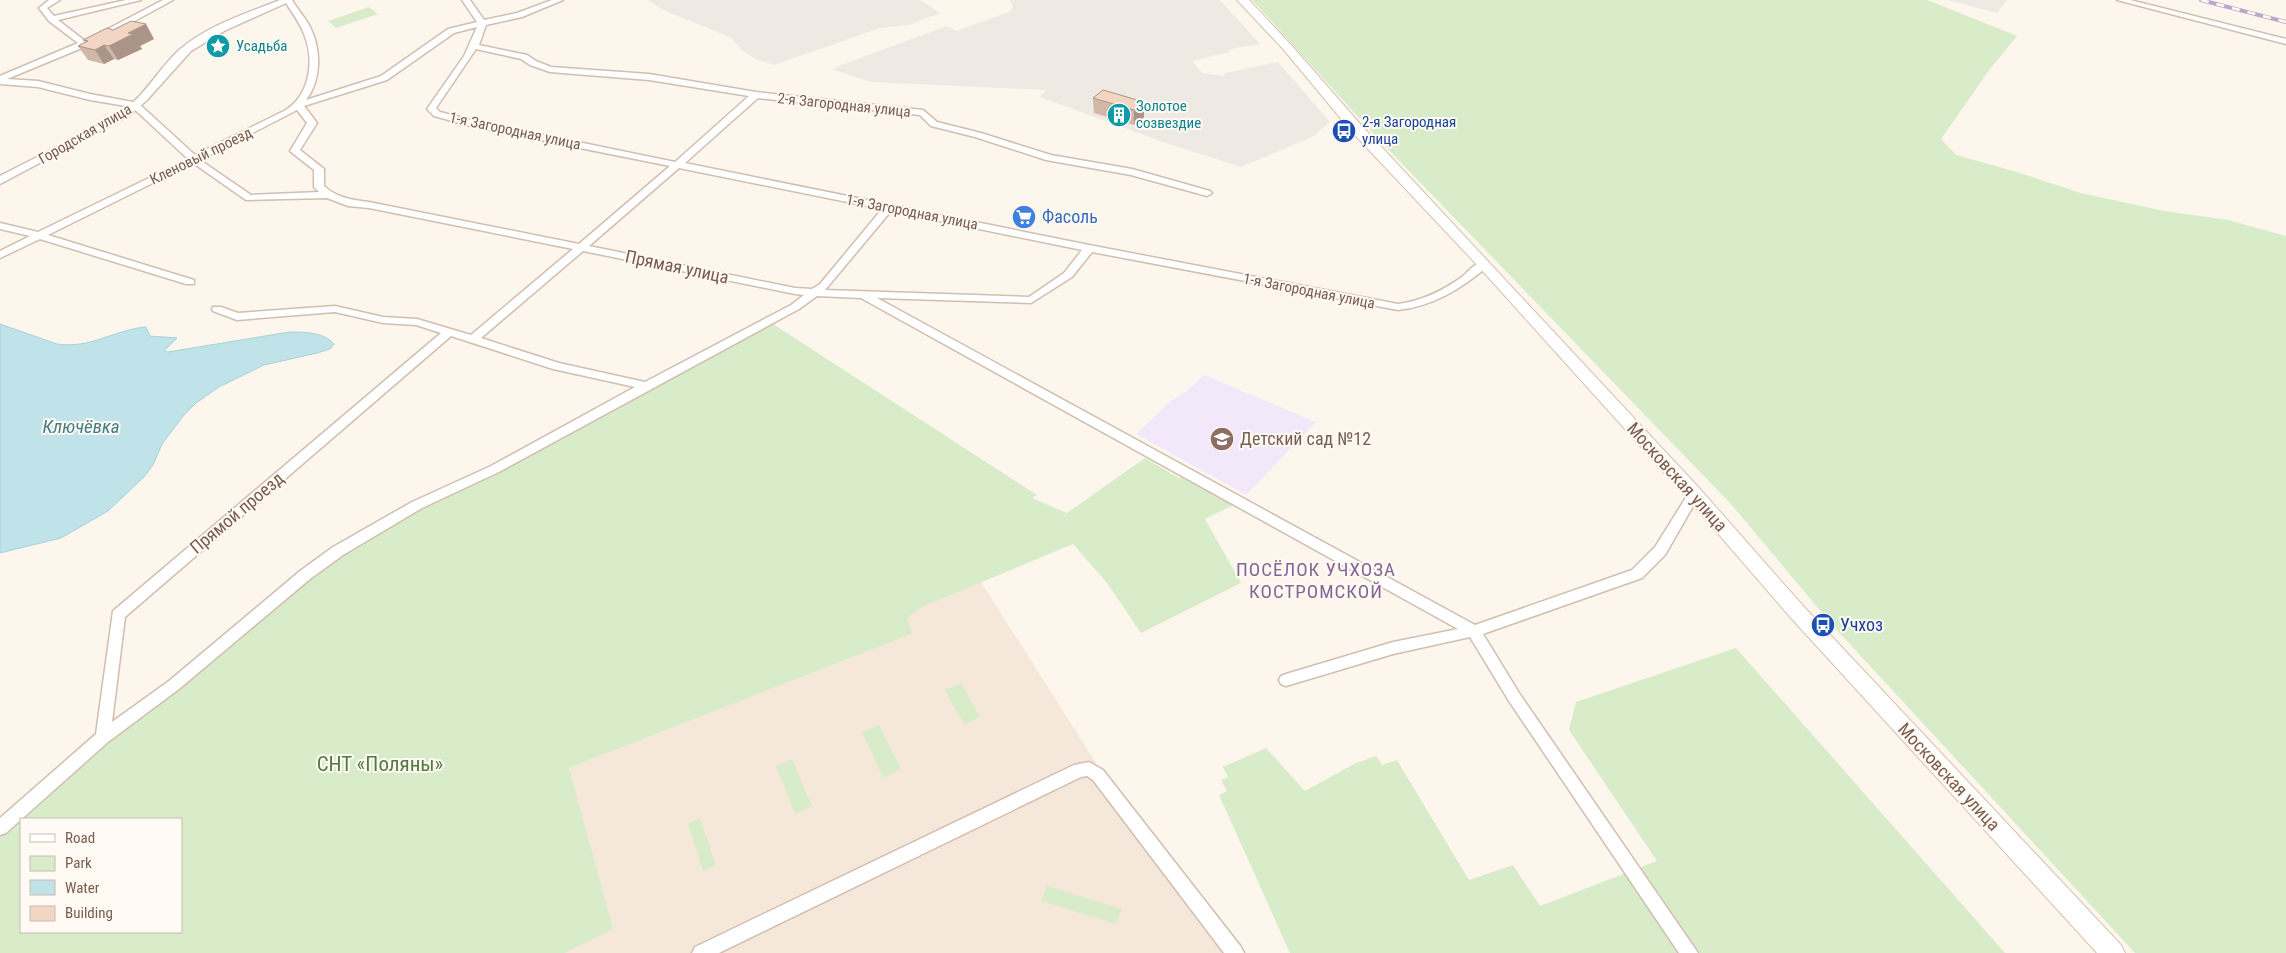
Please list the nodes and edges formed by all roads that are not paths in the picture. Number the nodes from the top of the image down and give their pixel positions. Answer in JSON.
{"nodes":[{"id":1,"x":56,"y":0,"type":"edge"},
{"id":2,"x":137,"y":0,"type":"edge"},
{"id":3,"x":148,"y":0,"type":"edge"},
{"id":4,"x":169,"y":0,"type":"edge"},
{"id":5,"x":288,"y":0,"type":"edge"},
{"id":6,"x":466,"y":0,"type":"edge"},
{"id":7,"x":559,"y":0,"type":"edge"},
{"id":8,"x":1242,"y":0,"type":"edge"},
{"id":9,"x":2121,"y":0,"type":"edge"},
{"id":10,"x":156,"y":6,"type":"junction"},
{"id":11,"x":52,"y":18,"type":"junction"},
{"id":12,"x":482,"y":22,"type":"junction"},
{"id":13,"x":2286,"y":42,"type":"edge"},
{"id":14,"x":84,"y":44,"type":"junction"},
{"id":15,"x":474,"y":46,"type":"junction"},
{"id":16,"x":0,"y":80,"type":"edge"},
{"id":17,"x":756,"y":95,"type":"junction"},
{"id":18,"x":135,"y":105,"type":"junction"},
{"id":19,"x":298,"y":105,"type":"junction"},
{"id":20,"x":193,"y":159,"type":"junction"},
{"id":21,"x":678,"y":166,"type":"junction"},
{"id":22,"x":0,"y":181,"type":"edge"},
{"id":23,"x":1207,"y":193,"type":"dead end"},
{"id":24,"x":328,"y":195,"type":"junction"},
{"id":25,"x":888,"y":208,"type":"junction"},
{"id":26,"x":0,"y":226,"type":"edge"},
{"id":27,"x":41,"y":236,"type":"junction"},
{"id":28,"x":580,"y":247,"type":"junction"},
{"id":29,"x":1089,"y":248,"type":"junction"},
{"id":30,"x":0,"y":255,"type":"edge"},
{"id":31,"x":1484,"y":264,"type":"junction"},
{"id":32,"x":190,"y":282,"type":"dead end"},
{"id":33,"x":815,"y":294,"type":"junction"},
{"id":34,"x":862,"y":295,"type":"junction"},
{"id":35,"x":217,"y":309,"type":"dead end"},
{"id":36,"x":449,"y":332,"type":"junction"},
{"id":37,"x":472,"y":340,"type":"junction"},
{"id":38,"x":646,"y":386,"type":"junction"},
{"id":39,"x":1694,"y":494,"type":"junction"},
{"id":40,"x":1474,"y":631,"type":"junction"},
{"id":41,"x":1286,"y":680,"type":"dead end"},
{"id":42,"x":103,"y":736,"type":"junction"},
{"id":43,"x":0,"y":828,"type":"edge"},
{"id":44,"x":701,"y":953,"type":"edge"},
{"id":45,"x":1234,"y":953,"type":"edge"},
{"id":46,"x":1689,"y":953,"type":"edge"},
{"id":47,"x":2113,"y":953,"type":"edge"}],
"edges":[{"from":1,"to":11,"type":"street"},
{"from":2,"to":11,"type":"street"},
{"from":3,"to":10,"type":"street"},
{"from":4,"to":10,"type":"street"},
{"from":5,"to":18,"type":"street","name":"Городская улица"},
{"from":5,"to":19,"type":"street","name":"Кленовый проезд"},
{"from":6,"to":12,"type":"street"},
{"from":7,"to":12,"type":"street"},
{"from":8,"to":31,"type":"main road","name":"Московская улица"},
{"from":9,"to":13,"type":"street"},
{"from":10,"to":14,"type":"street"},
{"from":11,"to":14,"type":"street"},
{"from":12,"to":15,"type":"street","name":"1-я Загородная улица"},
{"from":12,"to":19,"type":"street"},
{"from":14,"to":16,"type":"street"},
{"from":15,"to":17,"type":"street","name":"2-я Загородная улица"},
{"from":15,"to":21,"type":"street","name":"1-я Загородная улица"},
{"from":16,"to":18,"type":"street"},
{"from":17,"to":21,"type":"street"},
{"from":17,"to":23,"type":"street","name":"2-я Загородная улица"},
{"from":18,"to":20,"type":"street"},
{"from":18,"to":22,"type":"street","name":"Городская улица"},
{"from":19,"to":20,"type":"street","name":"Кленовый проезд"},
{"from":19,"to":24,"type":"street"},
{"from":20,"to":24,"type":"street"},
{"from":20,"to":27,"type":"street","name":"Кленовый проезд"},
{"from":21,"to":25,"type":"street","name":"1-я Загородная улица"},
{"from":21,"to":28,"type":"street"},
{"from":24,"to":28,"type":"street","name":"Прямая улица"},
{"from":25,"to":29,"type":"street","name":"1-я Загородная улица"},
{"from":25,"to":33,"type":"street"},
{"from":26,"to":27,"type":"street"},
{"from":27,"to":30,"type":"street","name":"Кленовый проезд"},
{"from":27,"to":32,"type":"street"},
{"from":28,"to":33,"type":"street","name":"Прямая улица"},
{"from":28,"to":37,"type":"street"},
{"from":29,"to":31,"type":"street","name":"1-я Загородная улица"},
{"from":29,"to":34,"type":"street","name":"Прямая улица"},
{"from":31,"to":39,"type":"main road","name":"Московская улица"},
{"from":33,"to":34,"type":"street","name":"Прямая улица"},
{"from":33,"to":38,"type":"street"},
{"from":34,"to":40,"type":"street"},
{"from":35,"to":36,"type":"street"},
{"from":36,"to":37,"type":"street"},
{"from":36,"to":42,"type":"street","name":"Прямой проезд"},
{"from":37,"to":38,"type":"street"},
{"from":38,"to":42,"type":"street"},
{"from":39,"to":40,"type":"street"},
{"from":39,"to":47,"type":"main road","name":"Московская улица"},
{"from":40,"to":41,"type":"street"},
{"from":40,"to":46,"type":"street"},
{"from":42,"to":43,"type":"street"},
{"from":44,"to":45,"type":"street"}]}
